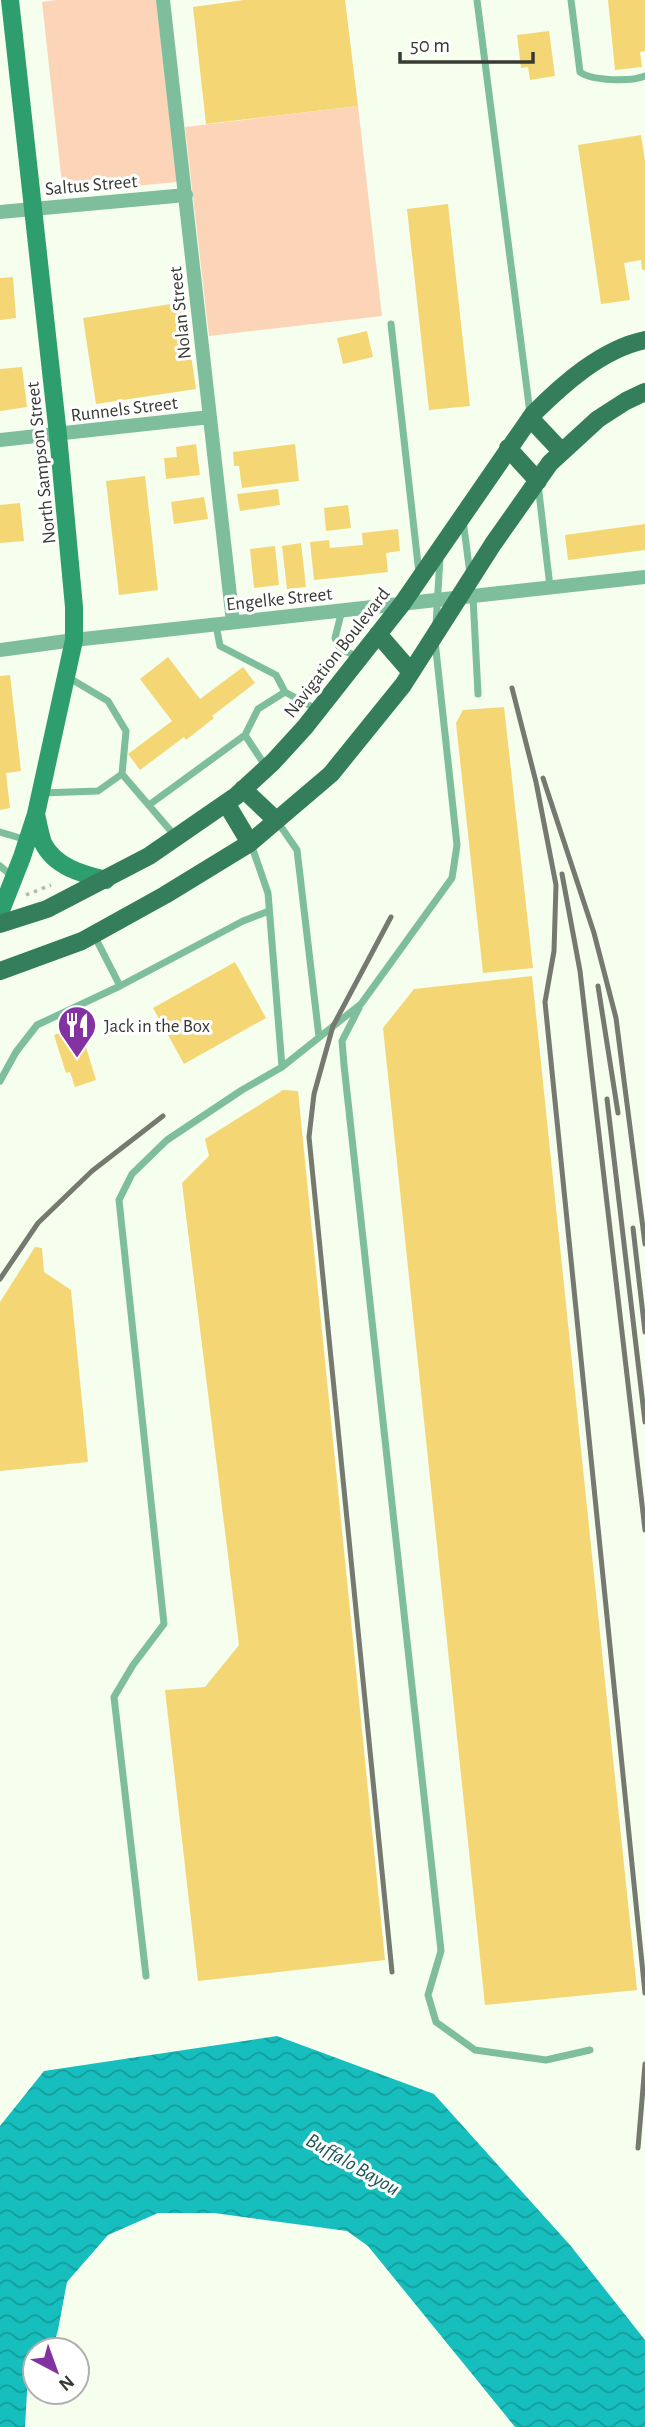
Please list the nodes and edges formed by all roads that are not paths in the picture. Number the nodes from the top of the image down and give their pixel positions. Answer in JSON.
{"nodes":[{"id":1,"x":10,"y":0,"type":"edge"},
{"id":2,"x":163,"y":0,"type":"edge"},
{"id":3,"x":477,"y":0,"type":"edge"},
{"id":4,"x":571,"y":0,"type":"edge"},
{"id":5,"x":645,"y":76,"type":"edge"},
{"id":6,"x":186,"y":195,"type":"junction"},
{"id":7,"x":34,"y":208,"type":"junction"},
{"id":8,"x":0,"y":212,"type":"edge"},
{"id":9,"x":391,"y":324,"type":"dead end"},
{"id":10,"x":645,"y":340,"type":"edge"},
{"id":11,"x":645,"y":393,"type":"edge"},
{"id":12,"x":210,"y":417,"type":"junction"},
{"id":13,"x":530,"y":418,"type":"junction"},
{"id":14,"x":58,"y":435,"type":"junction"},
{"id":15,"x":0,"y":440,"type":"edge"},
{"id":16,"x":508,"y":448,"type":"junction"},
{"id":17,"x":562,"y":452,"type":"junction"},
{"id":18,"x":538,"y":481,"type":"junction"},
{"id":19,"x":463,"y":514,"type":"junction"},
{"id":20,"x":441,"y":546,"type":"junction"},
{"id":21,"x":645,"y":577,"type":"edge"},
{"id":22,"x":420,"y":579,"type":"junction"},
{"id":23,"x":551,"y":588,"type":"junction"},
{"id":24,"x":467,"y":591,"type":"junction"},
{"id":25,"x":438,"y":600,"type":"junction"},
{"id":26,"x":402,"y":604,"type":"junction"},
{"id":27,"x":342,"y":610,"type":"junction"},
{"id":28,"x":233,"y":622,"type":"junction"},
{"id":29,"x":216,"y":624,"type":"junction"},
{"id":30,"x":378,"y":634,"type":"junction"},
{"id":31,"x":435,"y":635,"type":"junction"},
{"id":32,"x":74,"y":640,"type":"junction"},
{"id":33,"x":0,"y":650,"type":"edge"},
{"id":34,"x":360,"y":657,"type":"junction"},
{"id":35,"x":411,"y":672,"type":"junction"},
{"id":36,"x":66,"y":676,"type":"junction"},
{"id":37,"x":285,"y":692,"type":"junction"},
{"id":38,"x":478,"y":694,"type":"dead end"},
{"id":39,"x":318,"y":710,"type":"junction"},
{"id":40,"x":245,"y":735,"type":"junction"},
{"id":41,"x":266,"y":768,"type":"junction"},
{"id":42,"x":122,"y":774,"type":"junction"},
{"id":43,"x":243,"y":789,"type":"junction"},
{"id":44,"x":41,"y":793,"type":"junction"},
{"id":45,"x":226,"y":803,"type":"junction"},
{"id":46,"x":149,"y":805,"type":"junction"},
{"id":47,"x":36,"y":814,"type":"junction"},
{"id":48,"x":276,"y":820,"type":"junction"},
{"id":49,"x":0,"y":832,"type":"edge"},
{"id":50,"x":176,"y":838,"type":"junction"},
{"id":51,"x":28,"y":840,"type":"junction"},
{"id":52,"x":250,"y":843,"type":"junction"},
{"id":53,"x":7,"y":872,"type":"edge"},
{"id":54,"x":106,"y":880,"type":"junction"},
{"id":55,"x":269,"y":911,"type":"junction"},
{"id":56,"x":0,"y":913,"type":"edge"},
{"id":57,"x":0,"y":924,"type":"edge"},
{"id":58,"x":94,"y":934,"type":"junction"},
{"id":59,"x":0,"y":971,"type":"edge"},
{"id":60,"x":120,"y":986,"type":"junction"},
{"id":61,"x":361,"y":1004,"type":"junction"},
{"id":62,"x":320,"y":1037,"type":"junction"},
{"id":63,"x":282,"y":1067,"type":"junction"},
{"id":64,"x":0,"y":1081,"type":"edge"},
{"id":65,"x":146,"y":1976,"type":"dead end"},
{"id":66,"x":590,"y":2050,"type":"dead end"}],
"edges":[{"from":1,"to":7,"type":"main road","name":"North Sampson Street"},
{"from":2,"to":6,"type":"street","name":"Nolan Street"},
{"from":3,"to":13,"type":"lane"},
{"from":4,"to":5,"type":"lane"},
{"from":6,"to":7,"type":"street","name":"Saltus Street"},
{"from":6,"to":12,"type":"street","name":"Nolan Street"},
{"from":7,"to":8,"type":"street","name":"Saltus Street"},
{"from":7,"to":14,"type":"main road","name":"North Sampson Street"},
{"from":9,"to":22,"type":"lane"},
{"from":10,"to":13,"type":"main road","name":"Navigation Boulevard"},
{"from":11,"to":17,"type":"main road"},
{"from":12,"to":14,"type":"street","name":"Runnels Street"},
{"from":12,"to":28,"type":"street","name":"Nolan Street"},
{"from":13,"to":16,"type":"main road","name":"Navigation Boulevard"},
{"from":13,"to":17,"type":"main road"},
{"from":14,"to":15,"type":"street","name":"Runnels Street"},
{"from":14,"to":32,"type":"main road","name":"North Sampson Street"},
{"from":16,"to":18,"type":"main road"},
{"from":16,"to":19,"type":"main road","name":"Navigation Boulevard"},
{"from":17,"to":18,"type":"main road"},
{"from":18,"to":23,"type":"lane"},
{"from":18,"to":24,"type":"main road"},
{"from":19,"to":20,"type":"main road","name":"Navigation Boulevard"},
{"from":19,"to":24,"type":"lane"},
{"from":20,"to":22,"type":"main road","name":"Navigation Boulevard"},
{"from":20,"to":25,"type":"lane"},
{"from":21,"to":23,"type":"street","name":"Engelke Street"},
{"from":22,"to":26,"type":"main road","name":"Navigation Boulevard"},
{"from":23,"to":24,"type":"street","name":"Engelke Street"},
{"from":24,"to":25,"type":"street","name":"Engelke Street"},
{"from":24,"to":31,"type":"main road"},
{"from":24,"to":38,"type":"lane"},
{"from":25,"to":26,"type":"street","name":"Engelke Street"},
{"from":25,"to":31,"type":"lane"},
{"from":26,"to":27,"type":"street","name":"Engelke Street"},
{"from":26,"to":30,"type":"main road","name":"Navigation Boulevard"},
{"from":27,"to":28,"type":"street","name":"Engelke Street"},
{"from":27,"to":34,"type":"lane"},
{"from":28,"to":29,"type":"street","name":"Engelke Street"},
{"from":29,"to":32,"type":"street","name":"Engelke Street"},
{"from":29,"to":37,"type":"lane"},
{"from":30,"to":34,"type":"main road","name":"Navigation Boulevard"},
{"from":30,"to":35,"type":"main road"},
{"from":31,"to":35,"type":"main road"},
{"from":31,"to":61,"type":"lane"},
{"from":32,"to":33,"type":"street","name":"Engelke Street"},
{"from":32,"to":36,"type":"main road","name":"North Sampson Street"},
{"from":34,"to":39,"type":"main road","name":"Navigation Boulevard"},
{"from":35,"to":48,"type":"main road"},
{"from":36,"to":42,"type":"lane"},
{"from":36,"to":44,"type":"main road","name":"North Sampson Street"},
{"from":37,"to":39,"type":"lane"},
{"from":37,"to":40,"type":"lane"},
{"from":39,"to":41,"type":"main road","name":"Navigation Boulevard"},
{"from":40,"to":41,"type":"lane"},
{"from":40,"to":46,"type":"lane"},
{"from":41,"to":43,"type":"main road","name":"Navigation Boulevard"},
{"from":42,"to":44,"type":"lane"},
{"from":42,"to":46,"type":"lane"},
{"from":43,"to":45,"type":"main road","name":"Navigation Boulevard"},
{"from":43,"to":48,"type":"main road"},
{"from":44,"to":47,"type":"main road","name":"North Sampson Street"},
{"from":45,"to":50,"type":"main road","name":"Navigation Boulevard"},
{"from":45,"to":52,"type":"main road"},
{"from":46,"to":50,"type":"lane"},
{"from":47,"to":51,"type":"main road","name":"North Sampson Street"},
{"from":47,"to":54,"type":"main road"},
{"from":48,"to":52,"type":"main road"},
{"from":48,"to":62,"type":"lane"},
{"from":49,"to":51,"type":"lane"},
{"from":50,"to":54,"type":"main road","name":"Navigation Boulevard"},
{"from":51,"to":53,"type":"main road","name":"North Sampson Street"},
{"from":52,"to":55,"type":"lane"},
{"from":52,"to":58,"type":"main road"},
{"from":53,"to":56,"type":"main road","name":"North Sampson Street"},
{"from":54,"to":57,"type":"main road","name":"Navigation Boulevard"},
{"from":55,"to":60,"type":"lane"},
{"from":55,"to":63,"type":"lane"},
{"from":58,"to":59,"type":"main road"},
{"from":58,"to":60,"type":"lane"},
{"from":60,"to":64,"type":"lane"},
{"from":61,"to":62,"type":"lane"},
{"from":61,"to":66,"type":"lane"},
{"from":62,"to":63,"type":"lane"},
{"from":63,"to":65,"type":"lane"}]}
